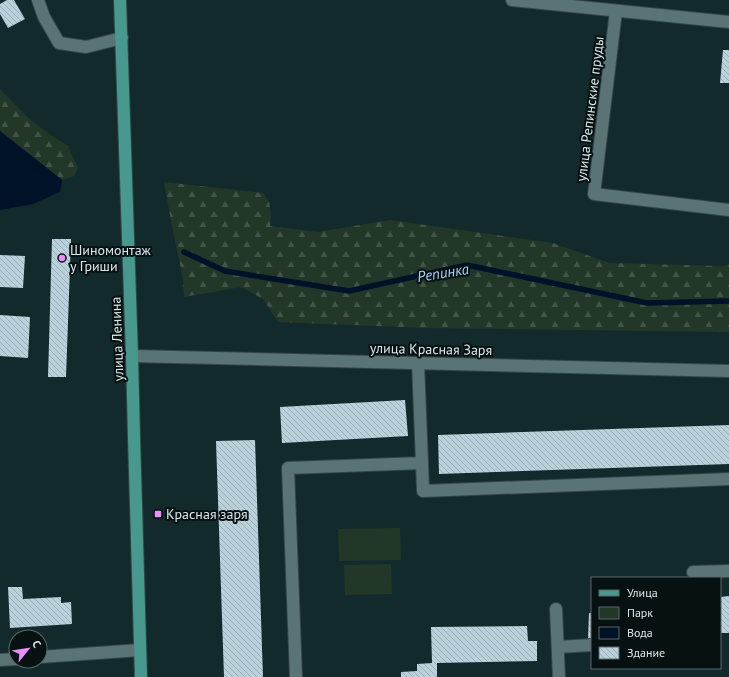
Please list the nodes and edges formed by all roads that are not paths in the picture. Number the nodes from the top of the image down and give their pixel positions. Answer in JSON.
{"nodes":[{"id":1,"x":38,"y":0,"type":"edge"},
{"id":2,"x":120,"y":0,"type":"edge"},
{"id":3,"x":512,"y":0,"type":"edge"},
{"id":4,"x":616,"y":11,"type":"junction"},
{"id":5,"x":729,"y":22,"type":"edge"},
{"id":6,"x":122,"y":38,"type":"junction"},
{"id":7,"x":729,"y":210,"type":"edge"},
{"id":8,"x":132,"y":356,"type":"junction"},
{"id":9,"x":418,"y":363,"type":"junction"},
{"id":10,"x":729,"y":371,"type":"edge"},
{"id":11,"x":422,"y":463,"type":"junction"},
{"id":12,"x":729,"y":479,"type":"edge"},
{"id":13,"x":729,"y":571,"type":"edge"},
{"id":14,"x":693,"y":572,"type":"dead end"},
{"id":15,"x":556,"y":609,"type":"dead end"},
{"id":16,"x":591,"y":645,"type":"edge"},
{"id":17,"x":558,"y":647,"type":"junction"},
{"id":18,"x":140,"y":650,"type":"junction"},
{"id":19,"x":48,"y":656,"type":"edge"},
{"id":20,"x":141,"y":677,"type":"edge"},
{"id":21,"x":296,"y":677,"type":"edge"},
{"id":22,"x":559,"y":677,"type":"edge"}],
"edges":[{"from":1,"to":6,"type":"street"},
{"from":2,"to":6,"type":"main road","name":"улица Ленина"},
{"from":3,"to":4,"type":"street"},
{"from":4,"to":5,"type":"street"},
{"from":4,"to":7,"type":"street","name":"улица Репинские пруды"},
{"from":6,"to":8,"type":"main road","name":"улица Ленина"},
{"from":8,"to":9,"type":"street","name":"улица Красная Заря"},
{"from":8,"to":18,"type":"main road","name":"улица Ленина"},
{"from":9,"to":10,"type":"street","name":"улица Красная Заря"},
{"from":9,"to":11,"type":"street"},
{"from":11,"to":12,"type":"street"},
{"from":11,"to":21,"type":"street"},
{"from":13,"to":14,"type":"street"},
{"from":15,"to":17,"type":"street"},
{"from":16,"to":17,"type":"street"},
{"from":17,"to":22,"type":"street"},
{"from":18,"to":19,"type":"street"},
{"from":18,"to":20,"type":"main road","name":"улица Ленина"}]}
